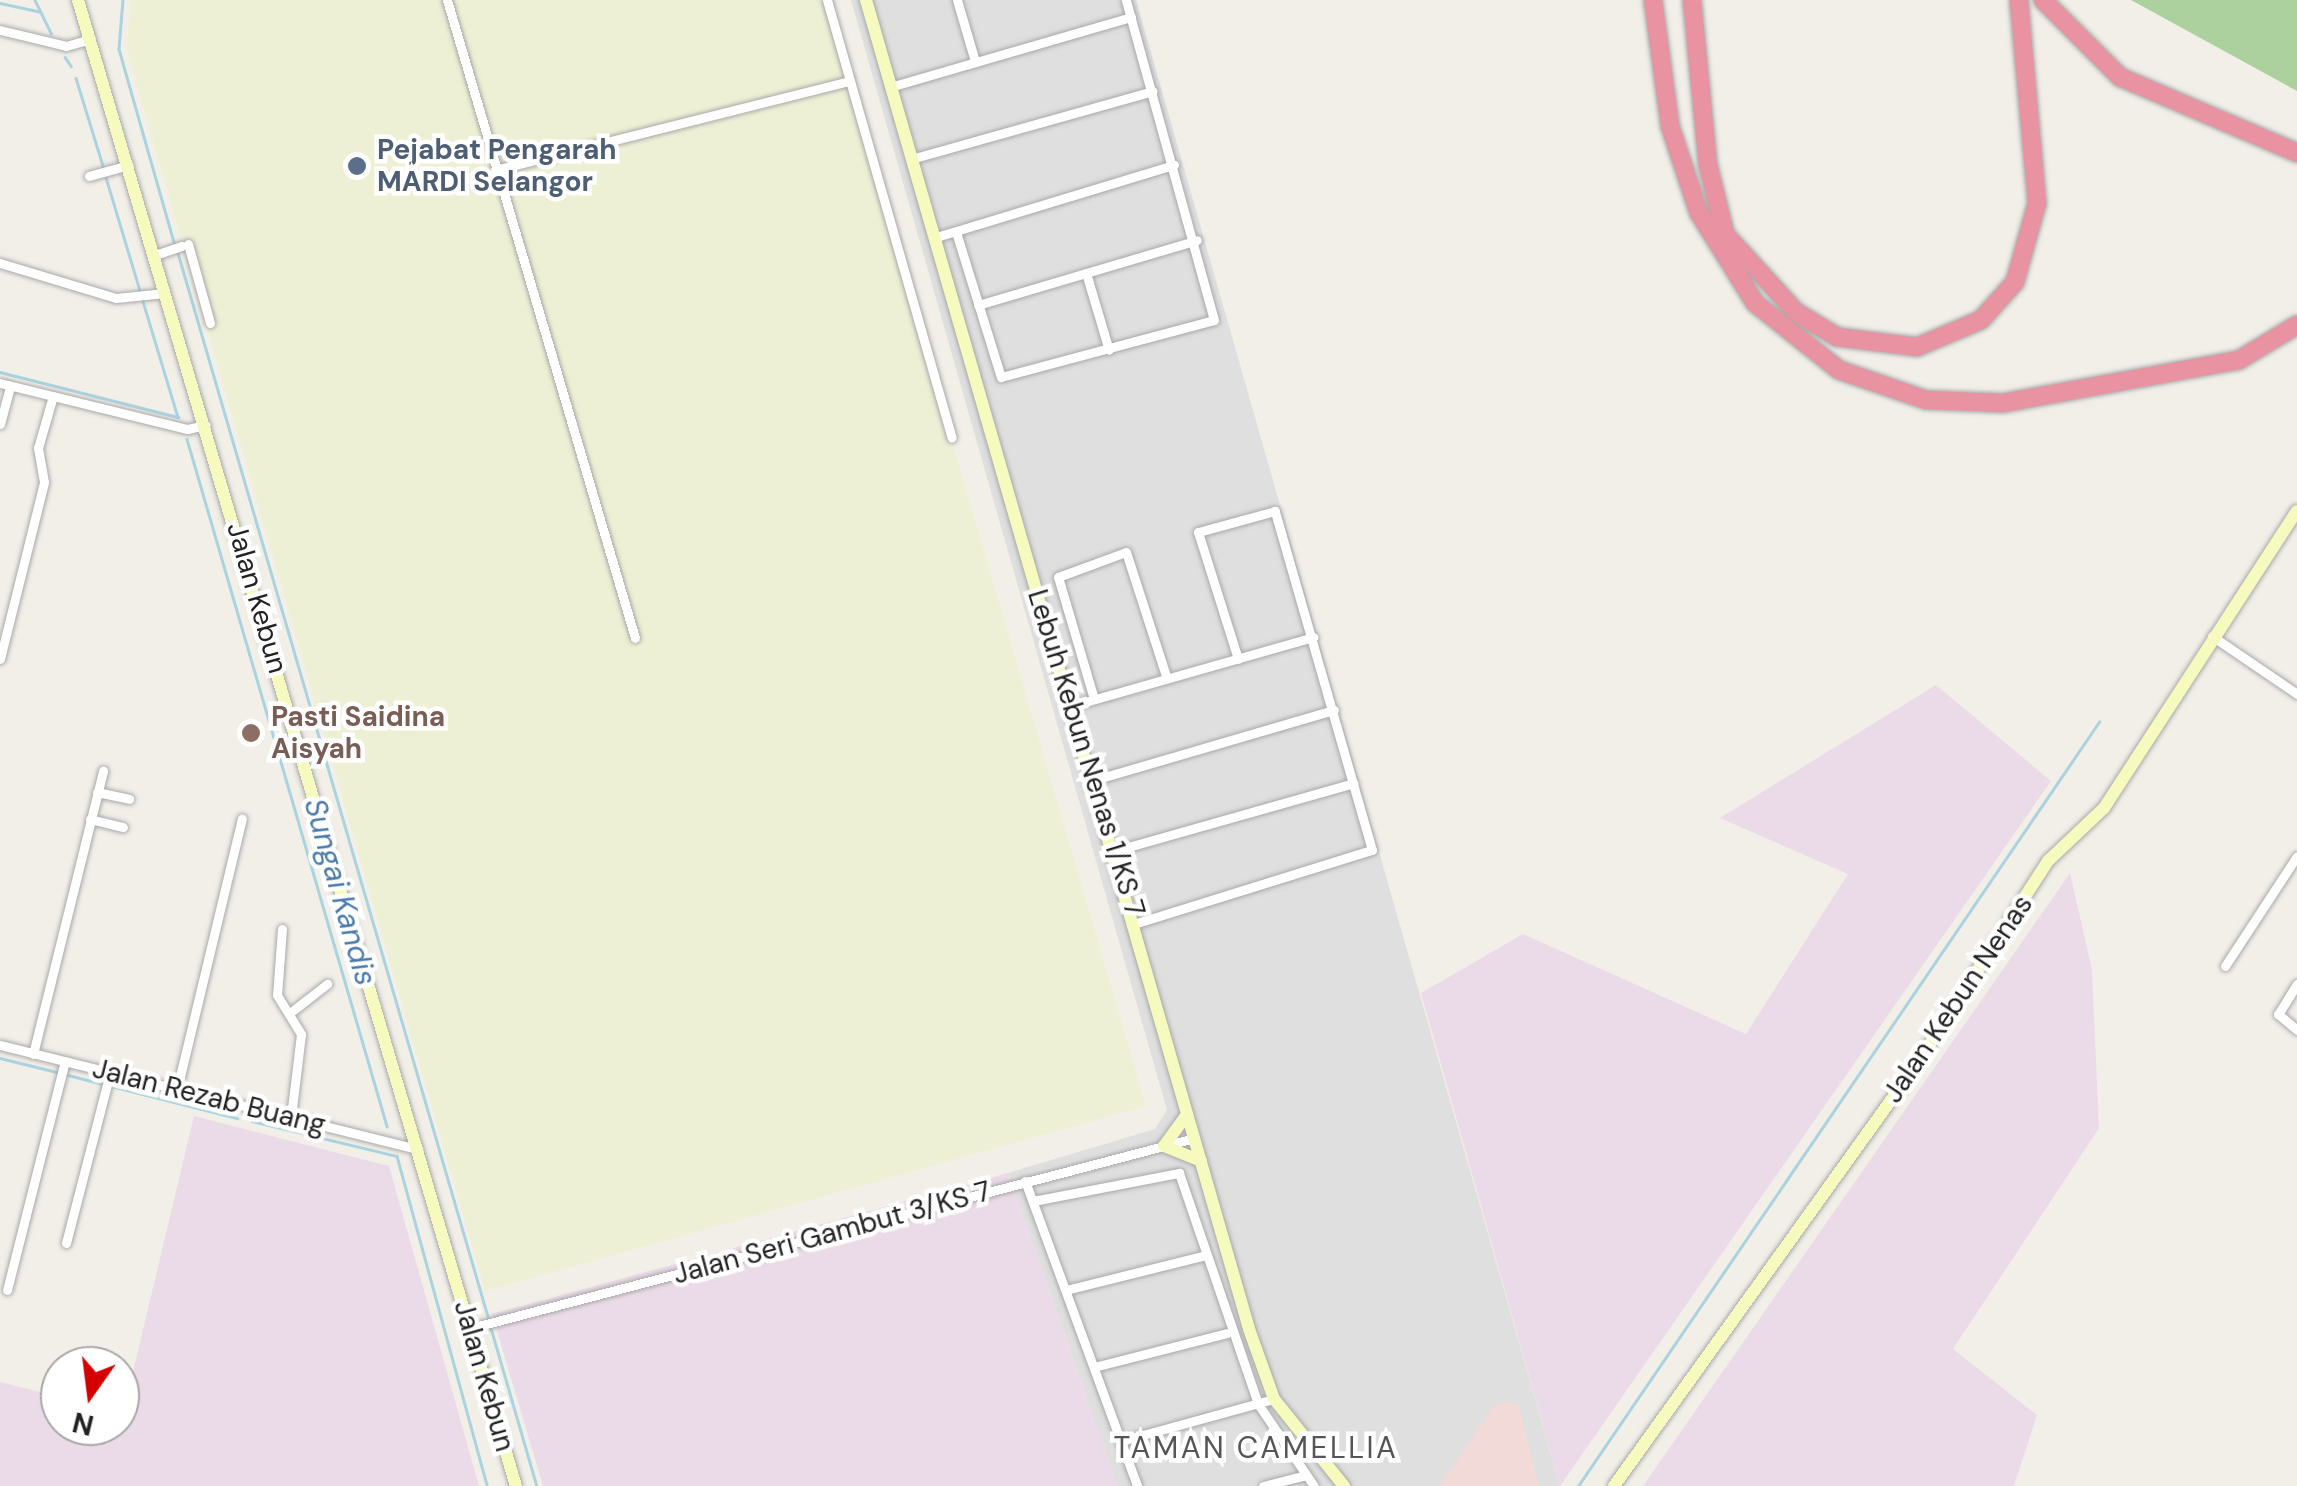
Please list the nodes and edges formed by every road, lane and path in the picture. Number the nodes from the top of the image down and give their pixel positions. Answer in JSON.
{"nodes":[{"id":1,"x":78,"y":0,"type":"edge"},
{"id":2,"x":448,"y":0,"type":"edge"},
{"id":3,"x":827,"y":0,"type":"edge"},
{"id":4,"x":866,"y":0,"type":"edge"},
{"id":5,"x":957,"y":0,"type":"edge"},
{"id":6,"x":1126,"y":0,"type":"edge"},
{"id":7,"x":1653,"y":0,"type":"edge"},
{"id":8,"x":1692,"y":0,"type":"edge"},
{"id":9,"x":2020,"y":0,"type":"edge"},
{"id":10,"x":2043,"y":0,"type":"edge"},
{"id":11,"x":1130,"y":17,"type":"junction"},
{"id":12,"x":0,"y":30,"type":"edge"},
{"id":13,"x":90,"y":39,"type":"junction"},
{"id":14,"x":976,"y":62,"type":"junction"},
{"id":15,"x":850,"y":81,"type":"junction"},
{"id":16,"x":890,"y":87,"type":"junction"},
{"id":17,"x":1153,"y":91,"type":"junction"},
{"id":18,"x":2297,"y":152,"type":"edge"},
{"id":19,"x":911,"y":159,"type":"junction"},
{"id":20,"x":129,"y":165,"type":"junction"},
{"id":21,"x":1174,"y":166,"type":"junction"},
{"id":22,"x":495,"y":170,"type":"junction"},
{"id":23,"x":99,"y":174,"type":"dead end"},
{"id":24,"x":956,"y":232,"type":"junction"},
{"id":25,"x":1723,"y":232,"type":"junction"},
{"id":26,"x":933,"y":238,"type":"junction"},
{"id":27,"x":1198,"y":240,"type":"junction"},
{"id":28,"x":155,"y":256,"type":"junction"},
{"id":29,"x":0,"y":263,"type":"edge"},
{"id":30,"x":1086,"y":273,"type":"junction"},
{"id":31,"x":159,"y":295,"type":"junction"},
{"id":32,"x":978,"y":305,"type":"junction"},
{"id":33,"x":210,"y":323,"type":"dead end"},
{"id":34,"x":2297,"y":325,"type":"edge"},
{"id":35,"x":1811,"y":339,"type":"dead end"},
{"id":36,"x":1109,"y":350,"type":"junction"},
{"id":37,"x":5,"y":384,"type":"edge"},
{"id":38,"x":53,"y":396,"type":"junction"},
{"id":39,"x":0,"y":424,"type":"edge"},
{"id":40,"x":206,"y":425,"type":"junction"},
{"id":41,"x":952,"y":438,"type":"dead end"},
{"id":42,"x":2297,"y":512,"type":"edge"},
{"id":43,"x":2211,"y":635,"type":"junction"},
{"id":44,"x":635,"y":638,"type":"dead end"},
{"id":45,"x":1312,"y":638,"type":"junction"},
{"id":46,"x":0,"y":659,"type":"edge"},
{"id":47,"x":1238,"y":659,"type":"junction"},
{"id":48,"x":1167,"y":679,"type":"junction"},
{"id":49,"x":2297,"y":694,"type":"edge"},
{"id":50,"x":1094,"y":700,"type":"junction"},
{"id":51,"x":1071,"y":706,"type":"junction"},
{"id":52,"x":1334,"y":710,"type":"junction"},
{"id":53,"x":103,"y":771,"type":"dead end"},
{"id":54,"x":1094,"y":780,"type":"junction"},
{"id":55,"x":1354,"y":783,"type":"junction"},
{"id":56,"x":97,"y":792,"type":"junction"},
{"id":57,"x":129,"y":799,"type":"dead end"},
{"id":58,"x":90,"y":818,"type":"junction"},
{"id":59,"x":242,"y":819,"type":"dead end"},
{"id":60,"x":122,"y":826,"type":"dead end"},
{"id":61,"x":1114,"y":851,"type":"junction"},
{"id":62,"x":2297,"y":856,"type":"edge"},
{"id":63,"x":1137,"y":923,"type":"junction"},
{"id":64,"x":282,"y":929,"type":"dead end"},
{"id":65,"x":2225,"y":966,"type":"dead end"},
{"id":66,"x":327,"y":984,"type":"dead end"},
{"id":67,"x":2297,"y":984,"type":"edge"},
{"id":68,"x":291,"y":1012,"type":"junction"},
{"id":69,"x":2297,"y":1030,"type":"edge"},
{"id":70,"x":0,"y":1045,"type":"edge"},
{"id":71,"x":33,"y":1054,"type":"junction"},
{"id":72,"x":64,"y":1064,"type":"junction"},
{"id":73,"x":109,"y":1079,"type":"junction"},
{"id":74,"x":176,"y":1089,"type":"junction"},
{"id":75,"x":1187,"y":1114,"type":"junction"},
{"id":76,"x":291,"y":1118,"type":"junction"},
{"id":77,"x":1194,"y":1138,"type":"junction"},
{"id":78,"x":1164,"y":1146,"type":"junction"},
{"id":79,"x":418,"y":1149,"type":"junction"},
{"id":80,"x":1201,"y":1161,"type":"junction"},
{"id":81,"x":1025,"y":1180,"type":"junction"},
{"id":82,"x":1033,"y":1200,"type":"junction"},
{"id":83,"x":66,"y":1243,"type":"dead end"},
{"id":84,"x":1206,"y":1255,"type":"junction"},
{"id":85,"x":7,"y":1290,"type":"dead end"},
{"id":86,"x":1066,"y":1290,"type":"junction"},
{"id":87,"x":483,"y":1325,"type":"junction"},
{"id":88,"x":1227,"y":1333,"type":"junction"},
{"id":89,"x":1094,"y":1367,"type":"junction"},
{"id":90,"x":1274,"y":1398,"type":"junction"},
{"id":91,"x":1258,"y":1404,"type":"junction"},
{"id":92,"x":1121,"y":1440,"type":"junction"},
{"id":93,"x":1306,"y":1475,"type":"junction"},
{"id":94,"x":516,"y":1486,"type":"edge"},
{"id":95,"x":1137,"y":1486,"type":"edge"},
{"id":96,"x":1263,"y":1486,"type":"edge"},
{"id":97,"x":1314,"y":1486,"type":"edge"},
{"id":98,"x":1344,"y":1486,"type":"edge"},
{"id":99,"x":1614,"y":1486,"type":"edge"}],
"edges":[{"from":1,"to":13,"type":"street","name":"Jalan Kebun"},
{"from":2,"to":22,"type":"street"},
{"from":3,"to":15,"type":"street"},
{"from":4,"to":16,"type":"street","name":"Lebuh Kebun Nenas 1/KS 7"},
{"from":5,"to":14,"type":"street"},
{"from":6,"to":11,"type":"street"},
{"from":7,"to":34,"type":"highway"},
{"from":8,"to":25,"type":"highway"},
{"from":9,"to":25,"type":"highway"},
{"from":10,"to":18,"type":"highway"},
{"from":11,"to":14,"type":"street"},
{"from":11,"to":17,"type":"street"},
{"from":12,"to":13,"type":"street"},
{"from":13,"to":20,"type":"street","name":"Jalan Kebun"},
{"from":14,"to":16,"type":"street"},
{"from":15,"to":22,"type":"street"},
{"from":15,"to":41,"type":"street"},
{"from":16,"to":19,"type":"street","name":"Lebuh Kebun Nenas 1/KS 7"},
{"from":17,"to":19,"type":"street"},
{"from":17,"to":21,"type":"street"},
{"from":19,"to":26,"type":"street","name":"Lebuh Kebun Nenas 1/KS 7"},
{"from":20,"to":23,"type":"street"},
{"from":20,"to":28,"type":"street","name":"Jalan Kebun"},
{"from":21,"to":24,"type":"street"},
{"from":21,"to":27,"type":"street"},
{"from":22,"to":44,"type":"street"},
{"from":24,"to":26,"type":"street"},
{"from":24,"to":32,"type":"street"},
{"from":25,"to":35,"type":"highway"},
{"from":26,"to":51,"type":"street","name":"Lebuh Kebun Nenas 1/KS 7"},
{"from":27,"to":30,"type":"street"},
{"from":27,"to":36,"type":"street"},
{"from":28,"to":31,"type":"street","name":"Jalan Kebun"},
{"from":28,"to":33,"type":"street"},
{"from":29,"to":31,"type":"street"},
{"from":30,"to":32,"type":"street"},
{"from":30,"to":36,"type":"street"},
{"from":31,"to":40,"type":"street","name":"Jalan Kebun"},
{"from":32,"to":36,"type":"street"},
{"from":37,"to":38,"type":"street"},
{"from":37,"to":39,"type":"street"},
{"from":38,"to":40,"type":"street"},
{"from":38,"to":46,"type":"street"},
{"from":40,"to":79,"type":"street","name":"Jalan Kebun"},
{"from":42,"to":43,"type":"street","name":"Jalan Kebun Nenas"},
{"from":43,"to":49,"type":"street"},
{"from":43,"to":99,"type":"street","name":"Jalan Kebun Nenas"},
{"from":45,"to":47,"type":"street"},
{"from":45,"to":47,"type":"street"},
{"from":45,"to":52,"type":"street"},
{"from":47,"to":48,"type":"street"},
{"from":48,"to":50,"type":"street"},
{"from":48,"to":50,"type":"street"},
{"from":50,"to":51,"type":"street"},
{"from":51,"to":54,"type":"street","name":"Lebuh Kebun Nenas 1/KS 7"},
{"from":52,"to":54,"type":"street"},
{"from":52,"to":55,"type":"street"},
{"from":53,"to":56,"type":"street"},
{"from":54,"to":61,"type":"street","name":"Lebuh Kebun Nenas 1/KS 7"},
{"from":55,"to":61,"type":"street"},
{"from":55,"to":63,"type":"street"},
{"from":56,"to":57,"type":"street"},
{"from":56,"to":58,"type":"street"},
{"from":58,"to":60,"type":"street"},
{"from":58,"to":71,"type":"street"},
{"from":59,"to":74,"type":"street"},
{"from":61,"to":63,"type":"street","name":"Lebuh Kebun Nenas 1/KS 7"},
{"from":62,"to":65,"type":"street"},
{"from":63,"to":75,"type":"street","name":"Lebuh Kebun Nenas 1/KS 7"},
{"from":64,"to":68,"type":"street"},
{"from":66,"to":68,"type":"street"},
{"from":67,"to":69,"type":"street"},
{"from":68,"to":76,"type":"street"},
{"from":70,"to":71,"type":"street","name":"Jalan Rezab Buang"},
{"from":71,"to":72,"type":"street","name":"Jalan Rezab Buang"},
{"from":72,"to":73,"type":"street","name":"Jalan Rezab Buang"},
{"from":72,"to":85,"type":"street"},
{"from":73,"to":74,"type":"street","name":"Jalan Rezab Buang"},
{"from":73,"to":83,"type":"street"},
{"from":74,"to":76,"type":"street","name":"Jalan Rezab Buang"},
{"from":75,"to":77,"type":"street","name":"Lebuh Kebun Nenas 1/KS 7"},
{"from":75,"to":78,"type":"street"},
{"from":76,"to":79,"type":"street","name":"Jalan Rezab Buang"},
{"from":77,"to":78,"type":"street","name":"Jalan Seri Gambut 3/KS 7"},
{"from":77,"to":80,"type":"street","name":"Lebuh Kebun Nenas 1/KS 7"},
{"from":78,"to":80,"type":"street"},
{"from":78,"to":81,"type":"street","name":"Jalan Seri Gambut 3/KS 7"},
{"from":79,"to":87,"type":"street","name":"Jalan Kebun"},
{"from":80,"to":90,"type":"street","name":"Lebuh Kebun Nenas 1/KS 7"},
{"from":81,"to":82,"type":"street"},
{"from":81,"to":87,"type":"street","name":"Jalan Seri Gambut 3/KS 7"},
{"from":82,"to":84,"type":"street"},
{"from":82,"to":86,"type":"street"},
{"from":84,"to":86,"type":"street"},
{"from":84,"to":88,"type":"street"},
{"from":86,"to":89,"type":"street"},
{"from":87,"to":94,"type":"street","name":"Jalan Kebun"},
{"from":88,"to":89,"type":"street"},
{"from":88,"to":91,"type":"street"},
{"from":89,"to":92,"type":"street"},
{"from":90,"to":91,"type":"street"},
{"from":90,"to":98,"type":"street","name":"Lebuh Kebun Nenas 1/KS 7"},
{"from":91,"to":92,"type":"street"},
{"from":91,"to":93,"type":"street"},
{"from":92,"to":95,"type":"street"},
{"from":93,"to":96,"type":"street"},
{"from":93,"to":97,"type":"street"}]}
